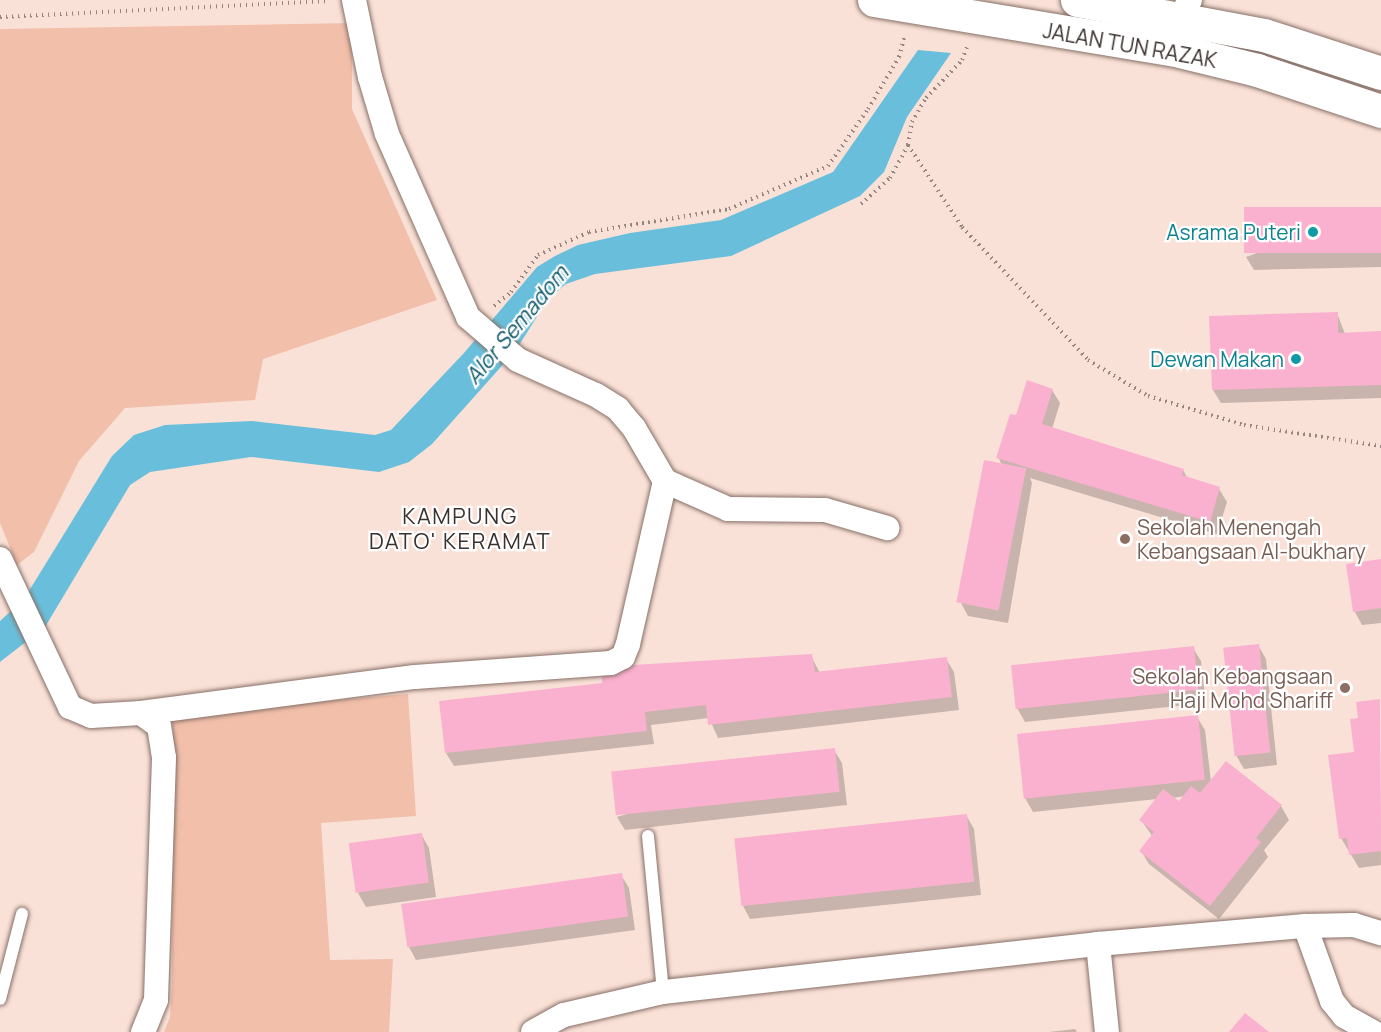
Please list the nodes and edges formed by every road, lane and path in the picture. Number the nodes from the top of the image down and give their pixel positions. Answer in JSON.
{"nodes":[{"id":1,"x":354,"y":0,"type":"edge"},
{"id":2,"x":874,"y":0,"type":"edge"},
{"id":3,"x":1077,"y":0,"type":"edge"},
{"id":4,"x":334,"y":1,"type":"edge"},
{"id":5,"x":1185,"y":9,"type":"edge"},
{"id":6,"x":0,"y":17,"type":"edge"},
{"id":7,"x":978,"y":18,"type":"junction"},
{"id":8,"x":902,"y":48,"type":"dead end"},
{"id":9,"x":1381,"y":72,"type":"edge"},
{"id":10,"x":1381,"y":111,"type":"edge"},
{"id":11,"x":908,"y":145,"type":"junction"},
{"id":12,"x":861,"y":204,"type":"dead end"},
{"id":13,"x":496,"y":304,"type":"dead end"},
{"id":14,"x":1381,"y":446,"type":"edge"},
{"id":15,"x":665,"y":481,"type":"junction"},
{"id":16,"x":887,"y":528,"type":"dead end"},
{"id":17,"x":0,"y":559,"type":"edge"},
{"id":18,"x":141,"y":713,"type":"junction"},
{"id":19,"x":648,"y":836,"type":"dead end"},
{"id":20,"x":22,"y":914,"type":"dead end"},
{"id":21,"x":1305,"y":926,"type":"junction"},
{"id":22,"x":1381,"y":933,"type":"edge"},
{"id":23,"x":1098,"y":944,"type":"junction"},
{"id":24,"x":663,"y":992,"type":"junction"},
{"id":25,"x":0,"y":999,"type":"edge"},
{"id":26,"x":143,"y":1032,"type":"edge"},
{"id":27,"x":533,"y":1032,"type":"edge"},
{"id":28,"x":1107,"y":1032,"type":"edge"},
{"id":29,"x":1373,"y":1032,"type":"edge"}],
"edges":[{"from":1,"to":15,"type":"street"},
{"from":2,"to":7,"type":"main road","name":"JALAN TUN RAZAK"},
{"from":3,"to":5,"type":"main road","name":"JALAN TUN RAZAK"},
{"from":4,"to":6,"type":"path"},
{"from":5,"to":9,"type":"main road","name":"JALAN TUN RAZAK"},
{"from":7,"to":10,"type":"main road","name":"JALAN TUN RAZAK"},
{"from":7,"to":11,"type":"path"},
{"from":8,"to":13,"type":"path"},
{"from":11,"to":12,"type":"path"},
{"from":11,"to":14,"type":"path"},
{"from":15,"to":16,"type":"street"},
{"from":15,"to":18,"type":"street"},
{"from":17,"to":18,"type":"street"},
{"from":18,"to":26,"type":"street"},
{"from":19,"to":24,"type":"lane"},
{"from":20,"to":25,"type":"lane"},
{"from":21,"to":22,"type":"street"},
{"from":21,"to":23,"type":"street"},
{"from":21,"to":29,"type":"street"},
{"from":23,"to":24,"type":"street"},
{"from":23,"to":28,"type":"street"},
{"from":24,"to":27,"type":"street"}]}
